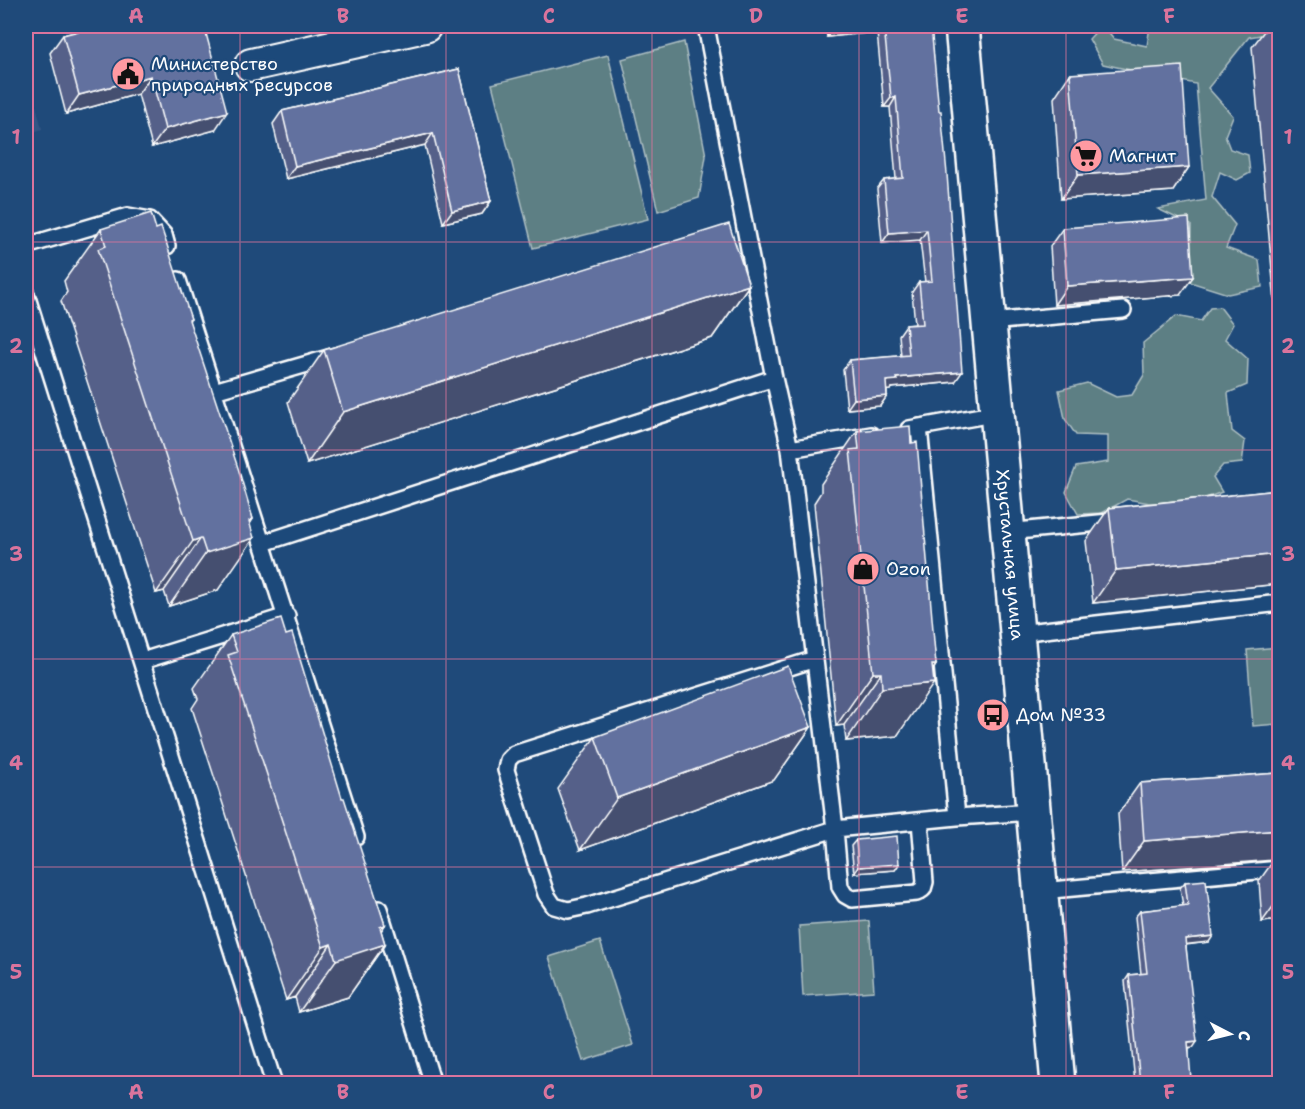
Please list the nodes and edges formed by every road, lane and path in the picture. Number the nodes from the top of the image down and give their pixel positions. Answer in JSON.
{"nodes":[{"id":1,"x":425,"y":26,"type":"edge"},
{"id":2,"x":706,"y":26,"type":"edge"},
{"id":3,"x":962,"y":26,"type":"edge"},
{"id":4,"x":251,"y":65,"type":"dead end"},
{"id":5,"x":26,"y":246,"type":"edge"},
{"id":6,"x":26,"y":294,"type":"edge"},
{"id":7,"x":1123,"y":310,"type":"dead end"},
{"id":8,"x":990,"y":322,"type":"junction"},
{"id":9,"x":350,"y":352,"type":"edge"},
{"id":10,"x":774,"y":378,"type":"junction"},
{"id":11,"x":214,"y":391,"type":"junction"},
{"id":12,"x":998,"y":413,"type":"junction"},
{"id":13,"x":919,"y":427,"type":"junction"},
{"id":14,"x":790,"y":449,"type":"junction"},
{"id":15,"x":1130,"y":520,"type":"edge"},
{"id":16,"x":1008,"y":531,"type":"junction"},
{"id":17,"x":263,"y":543,"type":"junction"},
{"id":18,"x":1280,"y":603,"type":"edge"},
{"id":19,"x":287,"y":616,"type":"junction"},
{"id":20,"x":1018,"y":633,"type":"junction"},
{"id":21,"x":815,"y":659,"type":"junction"},
{"id":22,"x":141,"y":661,"type":"junction"},
{"id":23,"x":1034,"y":812,"type":"junction"},
{"id":24,"x":957,"y":817,"type":"junction"},
{"id":25,"x":920,"y":821,"type":"junction"},
{"id":26,"x":835,"y":829,"type":"junction"},
{"id":27,"x":362,"y":856,"type":"edge"},
{"id":28,"x":1280,"y":869,"type":"edge"},
{"id":29,"x":373,"y":891,"type":"edge"},
{"id":30,"x":1041,"y":891,"type":"junction"},
{"id":31,"x":274,"y":1083,"type":"edge"},
{"id":32,"x":433,"y":1083,"type":"edge"},
{"id":33,"x":1058,"y":1083,"type":"edge"}],
"edges":[{"from":1,"to":4,"type":"street"},
{"from":2,"to":10,"type":"lane"},
{"from":3,"to":8,"type":"main road","name":"Хрустальная улица"},
{"from":5,"to":11,"type":"lane"},
{"from":6,"to":22,"type":"lane"},
{"from":7,"to":8,"type":"lane"},
{"from":8,"to":12,"type":"main road","name":"Хрустальная улица"},
{"from":9,"to":11,"type":"lane"},
{"from":10,"to":14,"type":"lane"},
{"from":10,"to":17,"type":"lane"},
{"from":11,"to":17,"type":"lane"},
{"from":12,"to":13,"type":"lane"},
{"from":12,"to":16,"type":"main road","name":"Хрустальная улица"},
{"from":13,"to":14,"type":"lane"},
{"from":13,"to":24,"type":"lane"},
{"from":14,"to":21,"type":"lane"},
{"from":15,"to":16,"type":"lane"},
{"from":16,"to":20,"type":"main road","name":"Хрустальная улица"},
{"from":17,"to":19,"type":"lane"},
{"from":18,"to":20,"type":"lane"},
{"from":19,"to":22,"type":"lane"},
{"from":19,"to":27,"type":"lane"},
{"from":20,"to":23,"type":"main road","name":"Хрустальная улица"},
{"from":21,"to":26,"type":"lane"},
{"from":21,"to":26,"type":"lane"},
{"from":22,"to":31,"type":"lane"},
{"from":23,"to":24,"type":"lane"},
{"from":23,"to":30,"type":"main road","name":"Хрустальная улица"},
{"from":24,"to":25,"type":"lane"},
{"from":25,"to":26,"type":"lane"},
{"from":25,"to":26,"type":"lane"},
{"from":28,"to":30,"type":"lane"},
{"from":29,"to":32,"type":"lane"},
{"from":30,"to":33,"type":"main road","name":"Хрустальная улица"}]}
